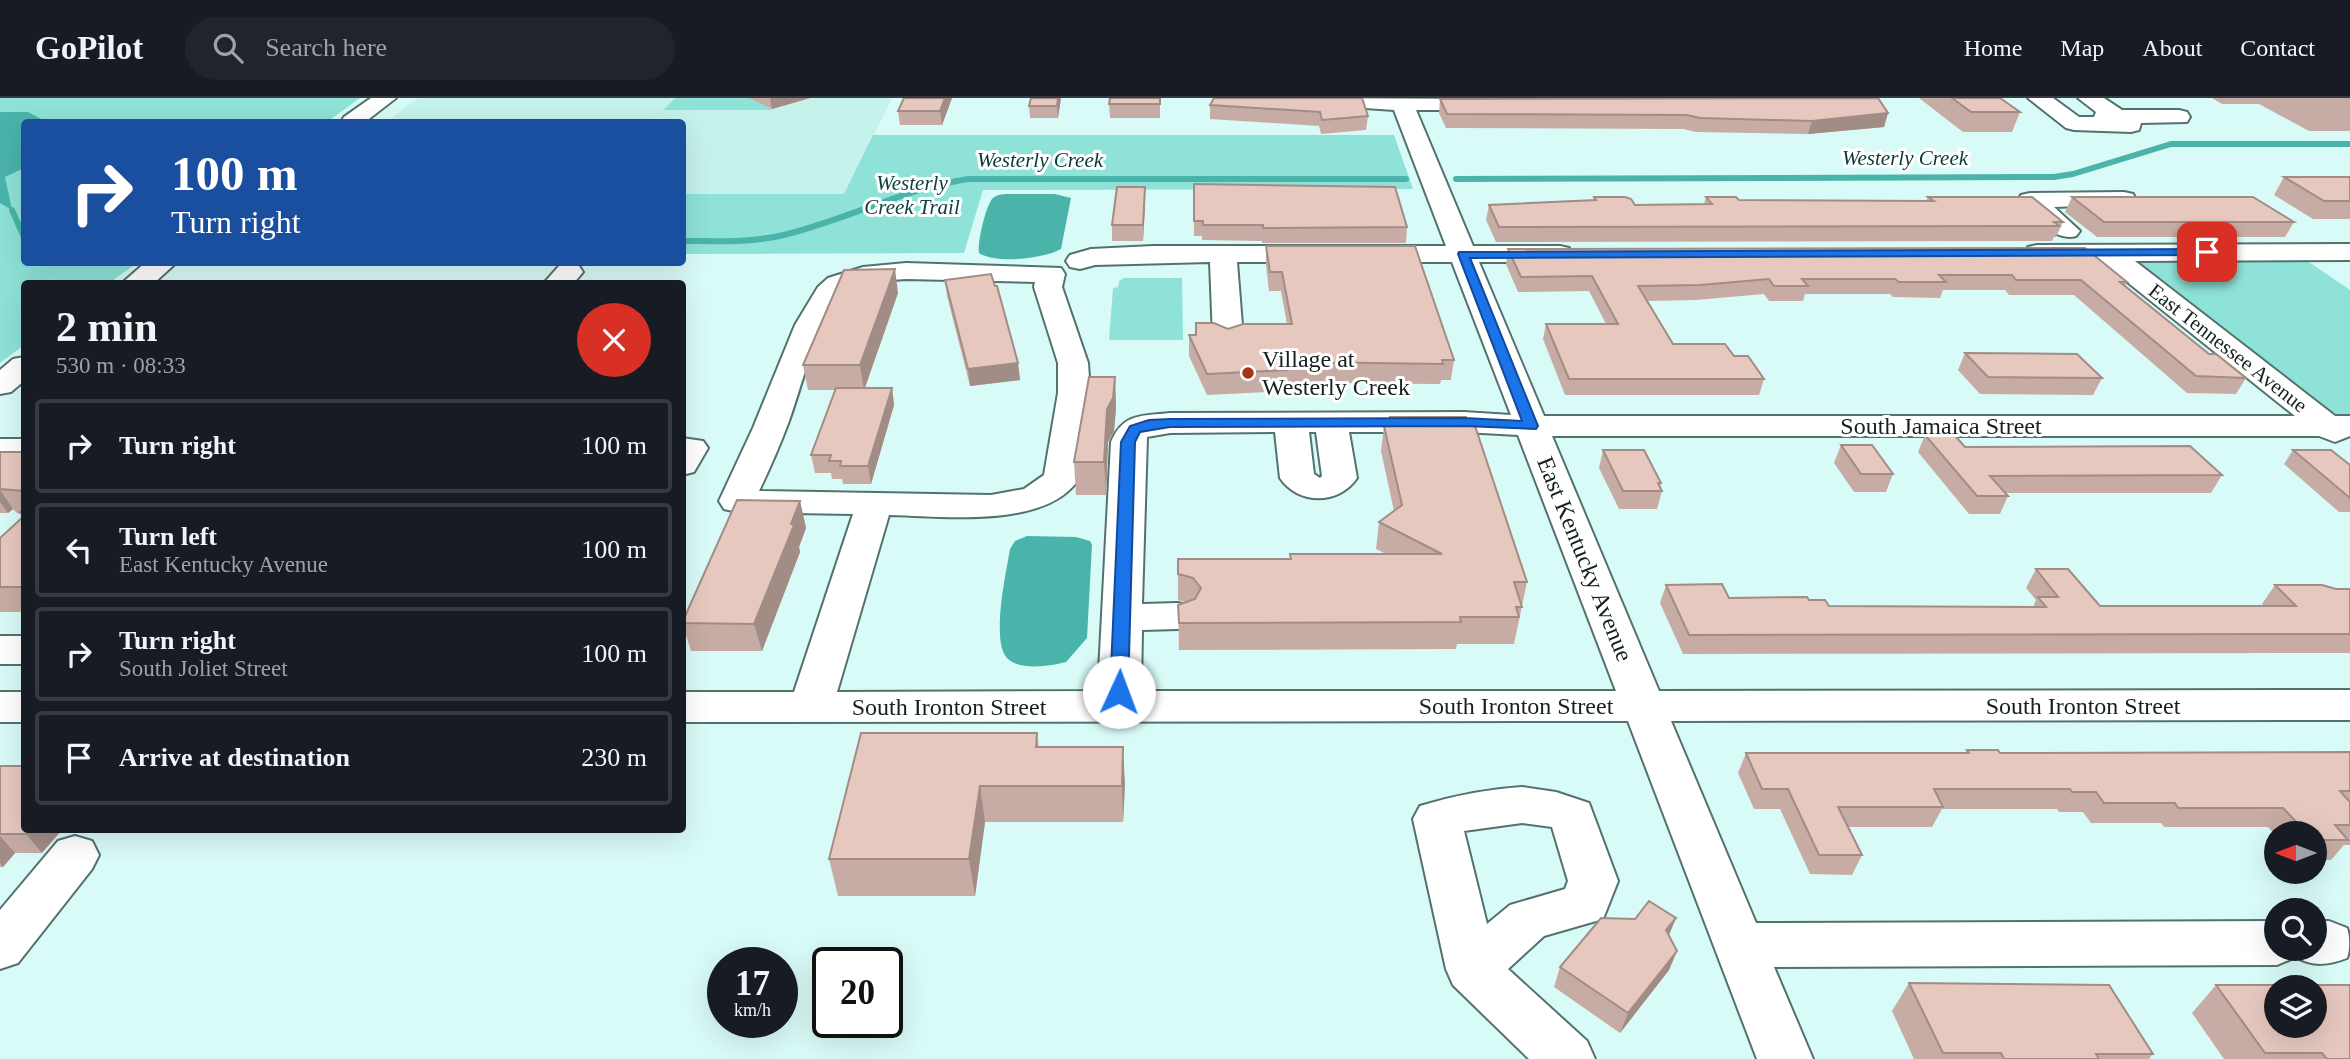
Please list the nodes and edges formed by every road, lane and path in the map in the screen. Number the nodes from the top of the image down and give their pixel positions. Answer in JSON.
{"nodes":[{"id":1,"x":385,"y":98,"type":"edge"},
{"id":2,"x":1308,"y":98,"type":"edge"},
{"id":3,"x":2039,"y":98,"type":"edge"},
{"id":4,"x":2089,"y":98,"type":"edge"},
{"id":5,"x":2148,"y":98,"type":"edge"},
{"id":6,"x":1401,"y":101,"type":"edge"},
{"id":7,"x":1506,"y":104,"type":"edge"},
{"id":8,"x":2118,"y":117,"type":"junction"},
{"id":9,"x":356,"y":119,"type":"edge"},
{"id":10,"x":2146,"y":200,"type":"edge"},
{"id":11,"x":2299,"y":231,"type":"dead end"},
{"id":12,"x":2100,"y":252,"type":"junction"},
{"id":13,"x":2341,"y":252,"type":"edge"},
{"id":14,"x":2010,"y":253,"type":"edge"},
{"id":15,"x":1463,"y":254,"type":"junction"},
{"id":16,"x":1579,"y":254,"type":"edge"},
{"id":17,"x":1223,"y":255,"type":"junction"},
{"id":18,"x":1080,"y":261,"type":"dead end"},
{"id":19,"x":158,"y":266,"type":"edge"},
{"id":20,"x":140,"y":280,"type":"edge"},
{"id":21,"x":1228,"y":338,"type":"edge"},
{"id":22,"x":21,"y":368,"type":"edge"},
{"id":23,"x":0,"y":385,"type":"edge"},
{"id":24,"x":0,"y":394,"type":"edge"},
{"id":25,"x":21,"y":394,"type":"edge"},
{"id":26,"x":1291,"y":423,"type":"junction"},
{"id":27,"x":1331,"y":423,"type":"junction"},
{"id":28,"x":1531,"y":426,"type":"junction"},
{"id":29,"x":2343,"y":432,"type":"edge"},
{"id":30,"x":0,"y":449,"type":"edge"},
{"id":31,"x":21,"y":449,"type":"edge"},
{"id":32,"x":874,"y":504,"type":"junction"},
{"id":33,"x":1178,"y":616,"type":"edge"},
{"id":34,"x":1122,"y":617,"type":"junction"},
{"id":35,"x":0,"y":650,"type":"edge"},
{"id":36,"x":21,"y":650,"type":"edge"},
{"id":37,"x":2350,"y":705,"type":"edge"},
{"id":38,"x":811,"y":706,"type":"junction"},
{"id":39,"x":1119,"y":706,"type":"junction"},
{"id":40,"x":1644,"y":706,"type":"junction"},
{"id":41,"x":0,"y":707,"type":"edge"},
{"id":42,"x":21,"y":707,"type":"edge"},
{"id":43,"x":686,"y":707,"type":"edge"},
{"id":44,"x":75,"y":855,"type":"dead end"},
{"id":45,"x":2264,"y":943,"type":"edge"},
{"id":46,"x":1739,"y":944,"type":"junction"},
{"id":47,"x":0,"y":947,"type":"edge"},
{"id":48,"x":1472,"y":969,"type":"dead end"},
{"id":49,"x":1567,"y":1059,"type":"edge"},
{"id":50,"x":1785,"y":1059,"type":"edge"}],
"edges":[{"from":1,"to":9,"type":"street"},
{"from":2,"to":6,"type":"street"},
{"from":3,"to":8,"type":"street"},
{"from":4,"to":8,"type":"street"},
{"from":5,"to":8,"type":"street"},
{"from":6,"to":7,"type":"street"},
{"from":6,"to":15,"type":"street","name":"East Kentucky Avenue"},
{"from":10,"to":12,"type":"street","name":"East Tennessee Avenue"},
{"from":11,"to":13,"type":"street"},
{"from":12,"to":13,"type":"street"},
{"from":12,"to":14,"type":"street"},
{"from":12,"to":29,"type":"street","name":"East Tennessee Avenue"},
{"from":15,"to":16,"type":"street"},
{"from":15,"to":17,"type":"street"},
{"from":15,"to":28,"type":"street","name":"East Kentucky Avenue"},
{"from":17,"to":18,"type":"street"},
{"from":17,"to":21,"type":"street"},
{"from":19,"to":20,"type":"street"},
{"from":22,"to":23,"type":"street"},
{"from":24,"to":25,"type":"street"},
{"from":26,"to":27,"type":"street","name":"South Jamaica Street"},
{"from":26,"to":27,"type":"street"},
{"from":26,"to":34,"type":"street","name":"South Jamaica Street"},
{"from":27,"to":28,"type":"street","name":"South Jamaica Street"},
{"from":28,"to":29,"type":"street","name":"South Jamaica Street"},
{"from":28,"to":40,"type":"street","name":"East Kentucky Avenue"},
{"from":30,"to":31,"type":"street"},
{"from":32,"to":32,"type":"street"},
{"from":32,"to":38,"type":"street"},
{"from":33,"to":34,"type":"street"},
{"from":34,"to":39,"type":"street"},
{"from":35,"to":36,"type":"street"},
{"from":37,"to":40,"type":"street","name":"South Ironton Street"},
{"from":38,"to":39,"type":"street","name":"South Ironton Street"},
{"from":38,"to":43,"type":"street","name":"South Ironton Street"},
{"from":39,"to":40,"type":"street","name":"South Ironton Street"},
{"from":40,"to":46,"type":"street","name":"East Kentucky Avenue"},
{"from":41,"to":42,"type":"street"},
{"from":44,"to":47,"type":"street"},
{"from":45,"to":46,"type":"street"},
{"from":46,"to":50,"type":"street","name":"East Kentucky Avenue"},
{"from":48,"to":49,"type":"street"}]}
